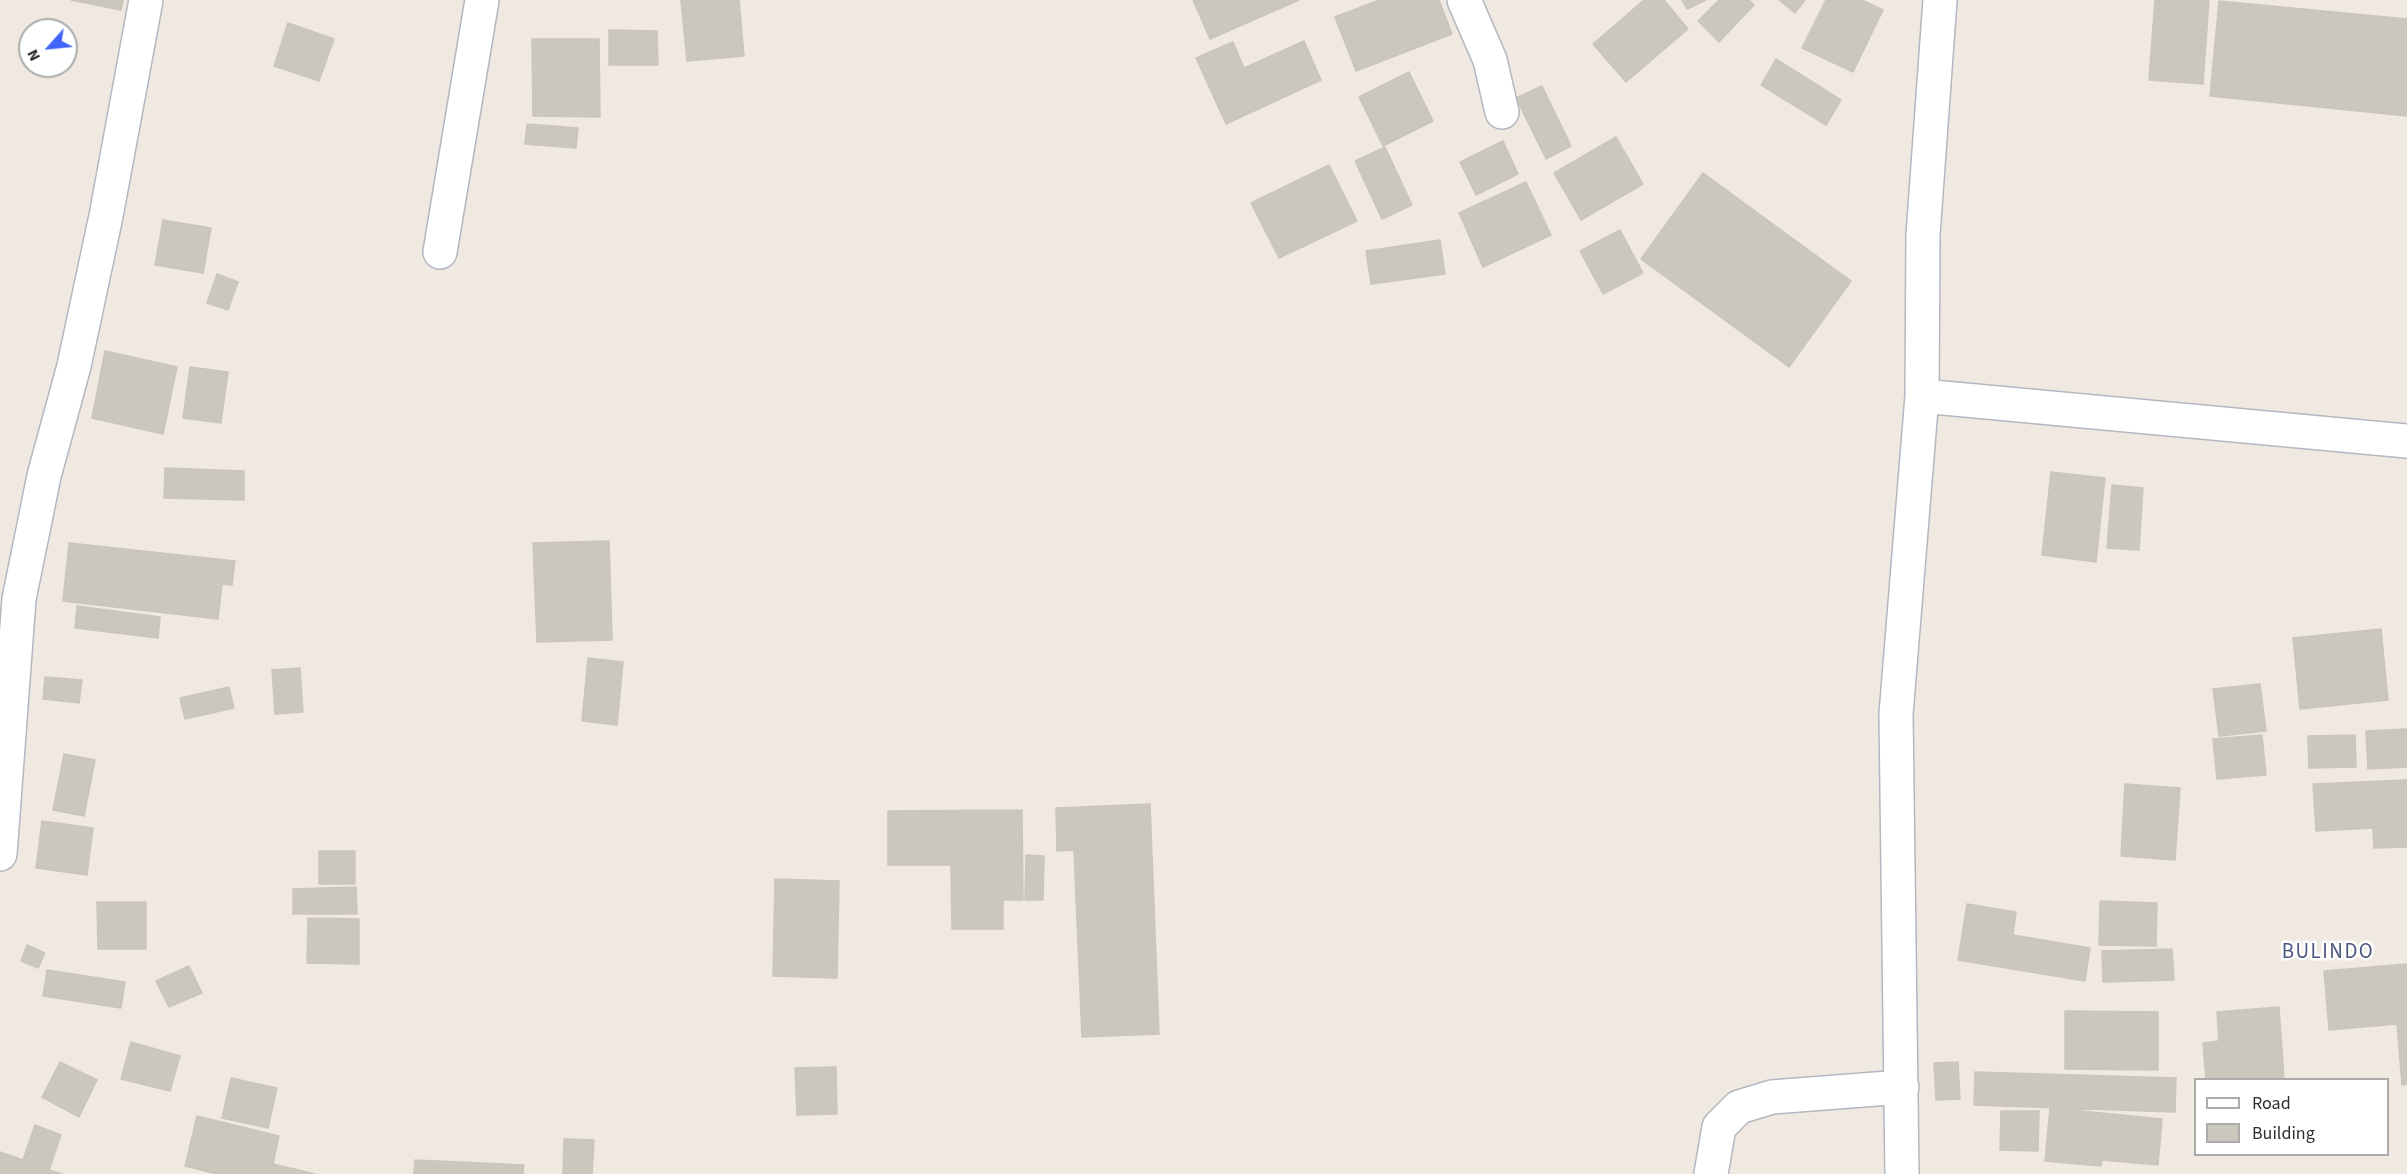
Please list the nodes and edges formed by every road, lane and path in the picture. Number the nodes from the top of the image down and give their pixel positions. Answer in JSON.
{"nodes":[{"id":1,"x":146,"y":0,"type":"edge"},
{"id":2,"x":482,"y":0,"type":"edge"},
{"id":3,"x":1464,"y":0,"type":"edge"},
{"id":4,"x":1940,"y":0,"type":"edge"},
{"id":5,"x":1502,"y":112,"type":"dead end"},
{"id":6,"x":440,"y":252,"type":"dead end"},
{"id":7,"x":1922,"y":396,"type":"junction"},
{"id":8,"x":2407,"y":441,"type":"edge"},
{"id":9,"x":0,"y":854,"type":"edge"},
{"id":10,"x":1902,"y":1087,"type":"junction"},
{"id":11,"x":1711,"y":1174,"type":"edge"},
{"id":12,"x":1902,"y":1174,"type":"edge"}],
"edges":[{"from":1,"to":9,"type":"street"},
{"from":2,"to":6,"type":"street"},
{"from":3,"to":5,"type":"street"},
{"from":4,"to":7,"type":"street"},
{"from":7,"to":8,"type":"street"},
{"from":7,"to":10,"type":"street"},
{"from":10,"to":11,"type":"street"},
{"from":10,"to":12,"type":"street"}]}
